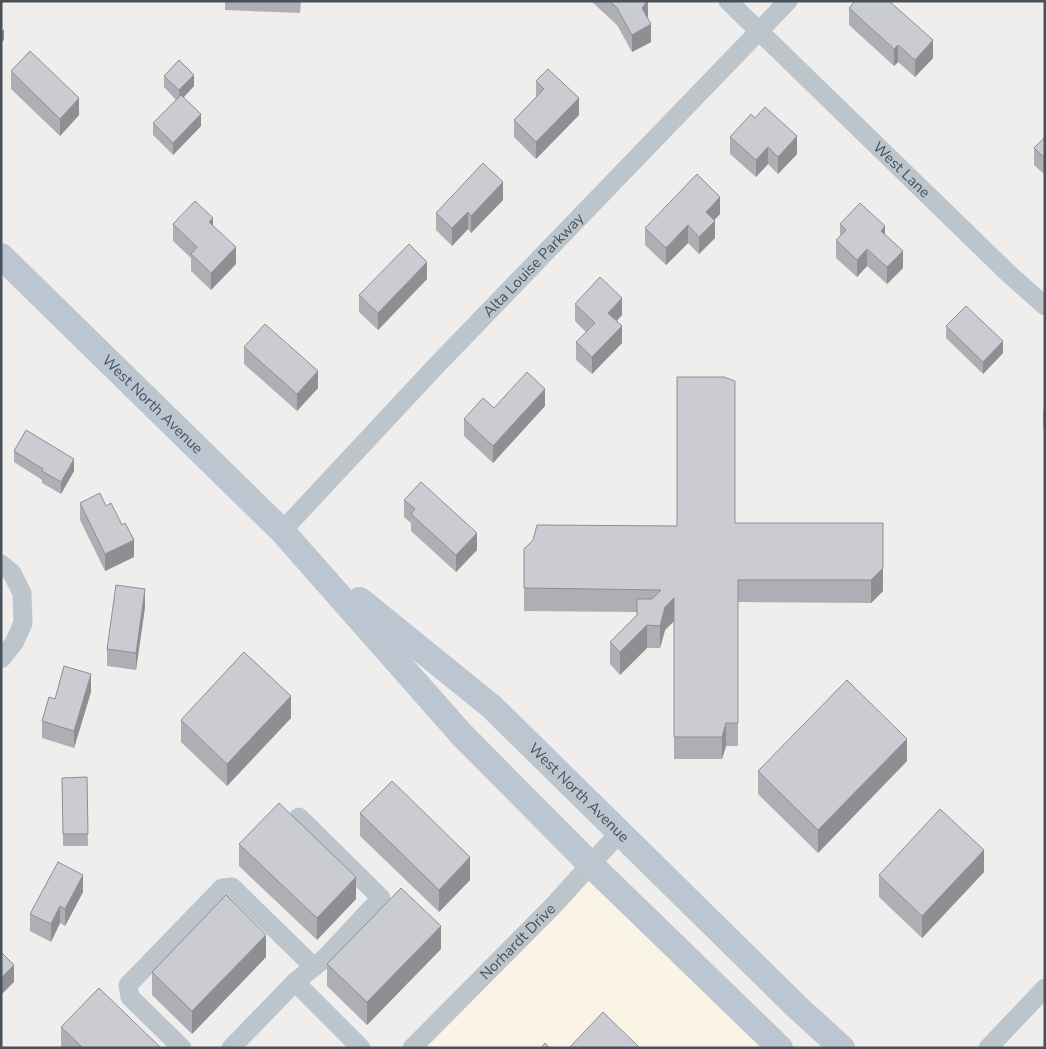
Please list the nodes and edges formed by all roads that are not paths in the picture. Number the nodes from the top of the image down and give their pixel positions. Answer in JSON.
{"nodes":[{"id":1,"x":728,"y":1,"type":"edge"},
{"id":2,"x":788,"y":1,"type":"edge"},
{"id":3,"x":760,"y":32,"type":"junction"},
{"id":4,"x":1,"y":256,"type":"edge"},
{"id":5,"x":1043,"y":302,"type":"edge"},
{"id":6,"x":282,"y":531,"type":"junction"},
{"id":7,"x":303,"y":553,"type":"junction"},
{"id":8,"x":1,"y":564,"type":"edge"},
{"id":9,"x":1,"y":660,"type":"edge"},
{"id":10,"x":299,"y":817,"type":"dead end"},
{"id":11,"x":620,"y":832,"type":"junction"},
{"id":12,"x":590,"y":865,"type":"junction"},
{"id":13,"x":314,"y":968,"type":"junction"},
{"id":14,"x":295,"y":982,"type":"junction"},
{"id":15,"x":1045,"y":988,"type":"edge"},
{"id":16,"x":182,"y":1048,"type":"edge"},
{"id":17,"x":231,"y":1048,"type":"edge"},
{"id":18,"x":361,"y":1048,"type":"edge"},
{"id":19,"x":412,"y":1048,"type":"edge"},
{"id":20,"x":780,"y":1048,"type":"edge"},
{"id":21,"x":842,"y":1048,"type":"edge"},
{"id":22,"x":988,"y":1048,"type":"edge"}],
"edges":[{"from":1,"to":3,"type":"street","name":"West Lane"},
{"from":2,"to":3,"type":"street","name":"Alta Louise Parkway"},
{"from":3,"to":5,"type":"street","name":"West Lane"},
{"from":3,"to":6,"type":"street","name":"Alta Louise Parkway"},
{"from":4,"to":6,"type":"main road","name":"West North Avenue"},
{"from":6,"to":7,"type":"main road","name":"West North Avenue"},
{"from":7,"to":11,"type":"main road","name":"West North Avenue"},
{"from":7,"to":12,"type":"main road","name":"West North Avenue"},
{"from":8,"to":9,"type":"street"},
{"from":10,"to":13,"type":"street"},
{"from":11,"to":12,"type":"street","name":"Norhardt Drive"},
{"from":11,"to":21,"type":"main road","name":"West North Avenue"},
{"from":12,"to":19,"type":"street","name":"Norhardt Drive"},
{"from":12,"to":20,"type":"main road","name":"West North Avenue"},
{"from":13,"to":14,"type":"street"},
{"from":13,"to":16,"type":"street"},
{"from":14,"to":17,"type":"street"},
{"from":14,"to":18,"type":"street"},
{"from":15,"to":22,"type":"street"}]}
